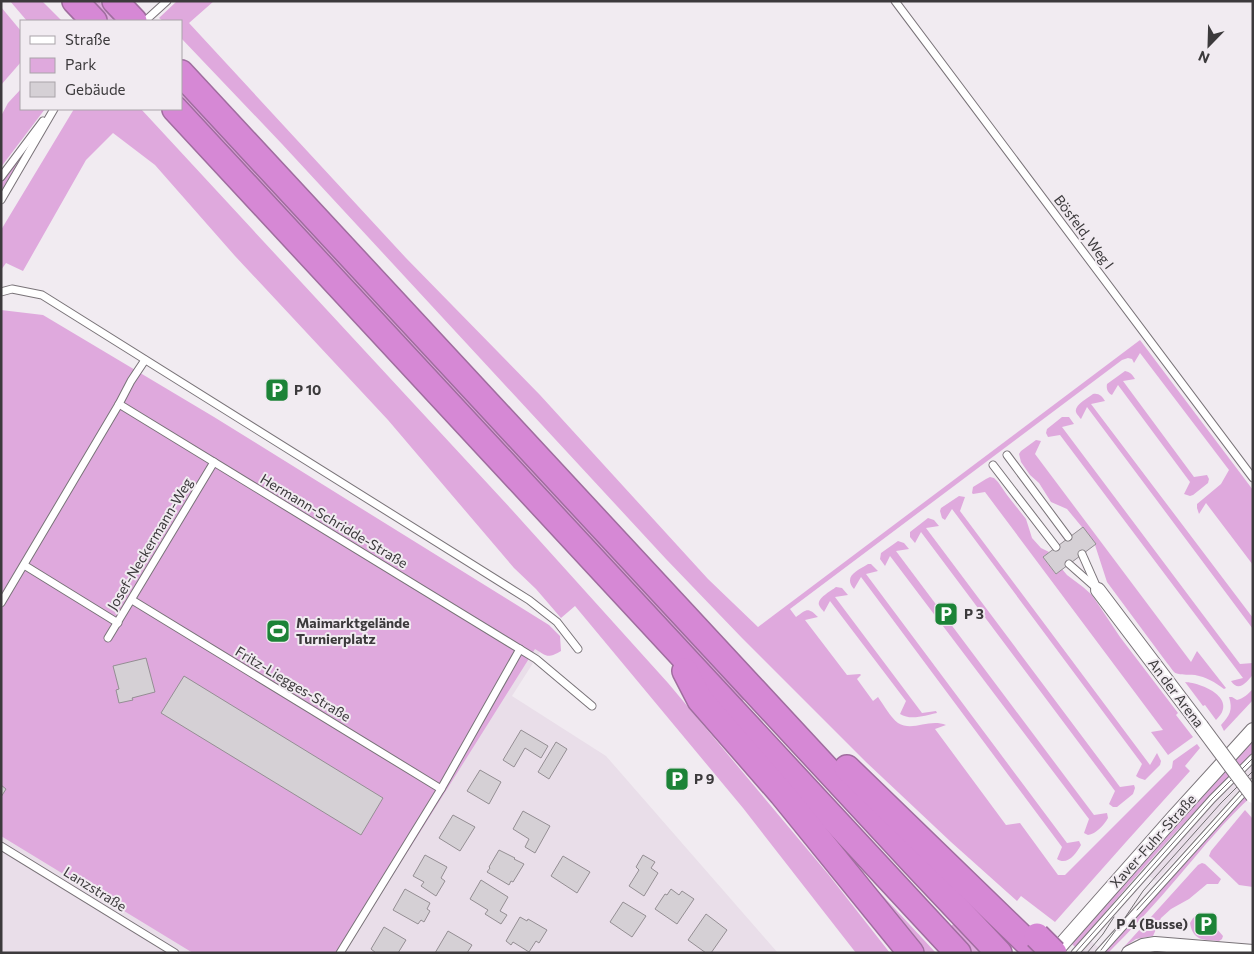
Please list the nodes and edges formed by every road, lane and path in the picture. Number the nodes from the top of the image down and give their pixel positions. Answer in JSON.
{"nodes":[{"id":1,"x":76,"y":1,"type":"edge"},
{"id":2,"x":115,"y":1,"type":"edge"},
{"id":3,"x":167,"y":1,"type":"edge"},
{"id":4,"x":895,"y":1,"type":"edge"},
{"id":5,"x":93,"y":20,"type":"edge"},
{"id":6,"x":133,"y":20,"type":"edge"},
{"id":7,"x":146,"y":20,"type":"edge"},
{"id":8,"x":182,"y":74,"type":"edge"},
{"id":9,"x":52,"y":110,"type":"edge"},
{"id":10,"x":52,"y":110,"type":"edge"},
{"id":11,"x":176,"y":110,"type":"edge"},
{"id":12,"x":1,"y":176,"type":"edge"},
{"id":13,"x":1,"y":200,"type":"edge"},
{"id":14,"x":1,"y":292,"type":"edge"},
{"id":15,"x":145,"y":360,"type":"junction"},
{"id":16,"x":119,"y":404,"type":"junction"},
{"id":17,"x":1007,"y":455,"type":"dead end"},
{"id":18,"x":214,"y":462,"type":"junction"},
{"id":19,"x":993,"y":465,"type":"dead end"},
{"id":20,"x":1253,"y":478,"type":"edge"},
{"id":21,"x":1068,"y":537,"type":"dead end"},
{"id":22,"x":1056,"y":547,"type":"dead end"},
{"id":23,"x":1082,"y":554,"type":"dead end"},
{"id":24,"x":1069,"y":564,"type":"dead end"},
{"id":25,"x":24,"y":565,"type":"junction"},
{"id":26,"x":1098,"y":590,"type":"junction"},
{"id":27,"x":132,"y":600,"type":"junction"},
{"id":28,"x":1,"y":602,"type":"edge"},
{"id":29,"x":118,"y":623,"type":"junction"},
{"id":30,"x":108,"y":638,"type":"dead end"},
{"id":31,"x":673,"y":646,"type":"junction"},
{"id":32,"x":520,"y":649,"type":"junction"},
{"id":33,"x":578,"y":649,"type":"dead end"},
{"id":34,"x":760,"y":697,"type":"junction"},
{"id":35,"x":592,"y":706,"type":"dead end"},
{"id":36,"x":1253,"y":730,"type":"edge"},
{"id":37,"x":1253,"y":758,"type":"edge"},
{"id":38,"x":1253,"y":782,"type":"edge"},
{"id":39,"x":442,"y":789,"type":"junction"},
{"id":40,"x":1253,"y":796,"type":"edge"},
{"id":41,"x":1,"y":846,"type":"edge"},
{"id":42,"x":1043,"y":948,"type":"edge"},
{"id":43,"x":1253,"y":952,"type":"edge"},
{"id":44,"x":175,"y":953,"type":"edge"},
{"id":45,"x":340,"y":953,"type":"edge"},
{"id":46,"x":911,"y":953,"type":"edge"},
{"id":47,"x":958,"y":953,"type":"edge"},
{"id":48,"x":1000,"y":953,"type":"edge"},
{"id":49,"x":1075,"y":953,"type":"edge"},
{"id":50,"x":1099,"y":953,"type":"edge"},
{"id":51,"x":1128,"y":953,"type":"edge"}],
"edges":[{"from":1,"to":5,"type":"highway"},
{"from":2,"to":6,"type":"highway"},
{"from":3,"to":7,"type":"lane"},
{"from":4,"to":20,"type":"lane","name":"Bösfeld, Weg I"},
{"from":8,"to":34,"type":"highway"},
{"from":9,"to":12,"type":"lane"},
{"from":10,"to":13,"type":"lane"},
{"from":11,"to":31,"type":"highway"},
{"from":14,"to":15,"type":"lane"},
{"from":15,"to":16,"type":"lane"},
{"from":15,"to":33,"type":"lane"},
{"from":16,"to":18,"type":"lane","name":"Hermann-Schridde-Straße"},
{"from":16,"to":25,"type":"lane"},
{"from":17,"to":21,"type":"lane"},
{"from":18,"to":27,"type":"lane","name":"Josef-Neckermann-Weg"},
{"from":18,"to":32,"type":"lane","name":"Hermann-Schridde-Straße"},
{"from":19,"to":22,"type":"lane"},
{"from":23,"to":26,"type":"lane","name":"An der Arena"},
{"from":24,"to":26,"type":"lane","name":"An der Arena"},
{"from":25,"to":28,"type":"lane"},
{"from":25,"to":29,"type":"lane"},
{"from":26,"to":40,"type":"street","name":"An der Arena","bridge":true},
{"from":27,"to":29,"type":"lane","name":"Josef-Neckermann-Weg"},
{"from":27,"to":39,"type":"lane","name":"Fritz-Liegges-Straße"},
{"from":29,"to":30,"type":"lane","name":"Josef-Neckermann-Weg"},
{"from":31,"to":46,"type":"highway"},
{"from":31,"to":47,"type":"highway"},
{"from":32,"to":35,"type":"lane","name":"Hermann-Schridde-Straße"},
{"from":32,"to":39,"type":"lane"},
{"from":34,"to":42,"type":"highway"},
{"from":34,"to":48,"type":"highway"},
{"from":36,"to":42,"type":"street","name":"Xaver-Fuhr-Straße"},
{"from":37,"to":49,"type":"lane"},
{"from":38,"to":50,"type":"lane"},
{"from":39,"to":45,"type":"lane"},
{"from":41,"to":44,"type":"lane","name":"Lanzstraße"},
{"from":43,"to":51,"type":"street"}]}
